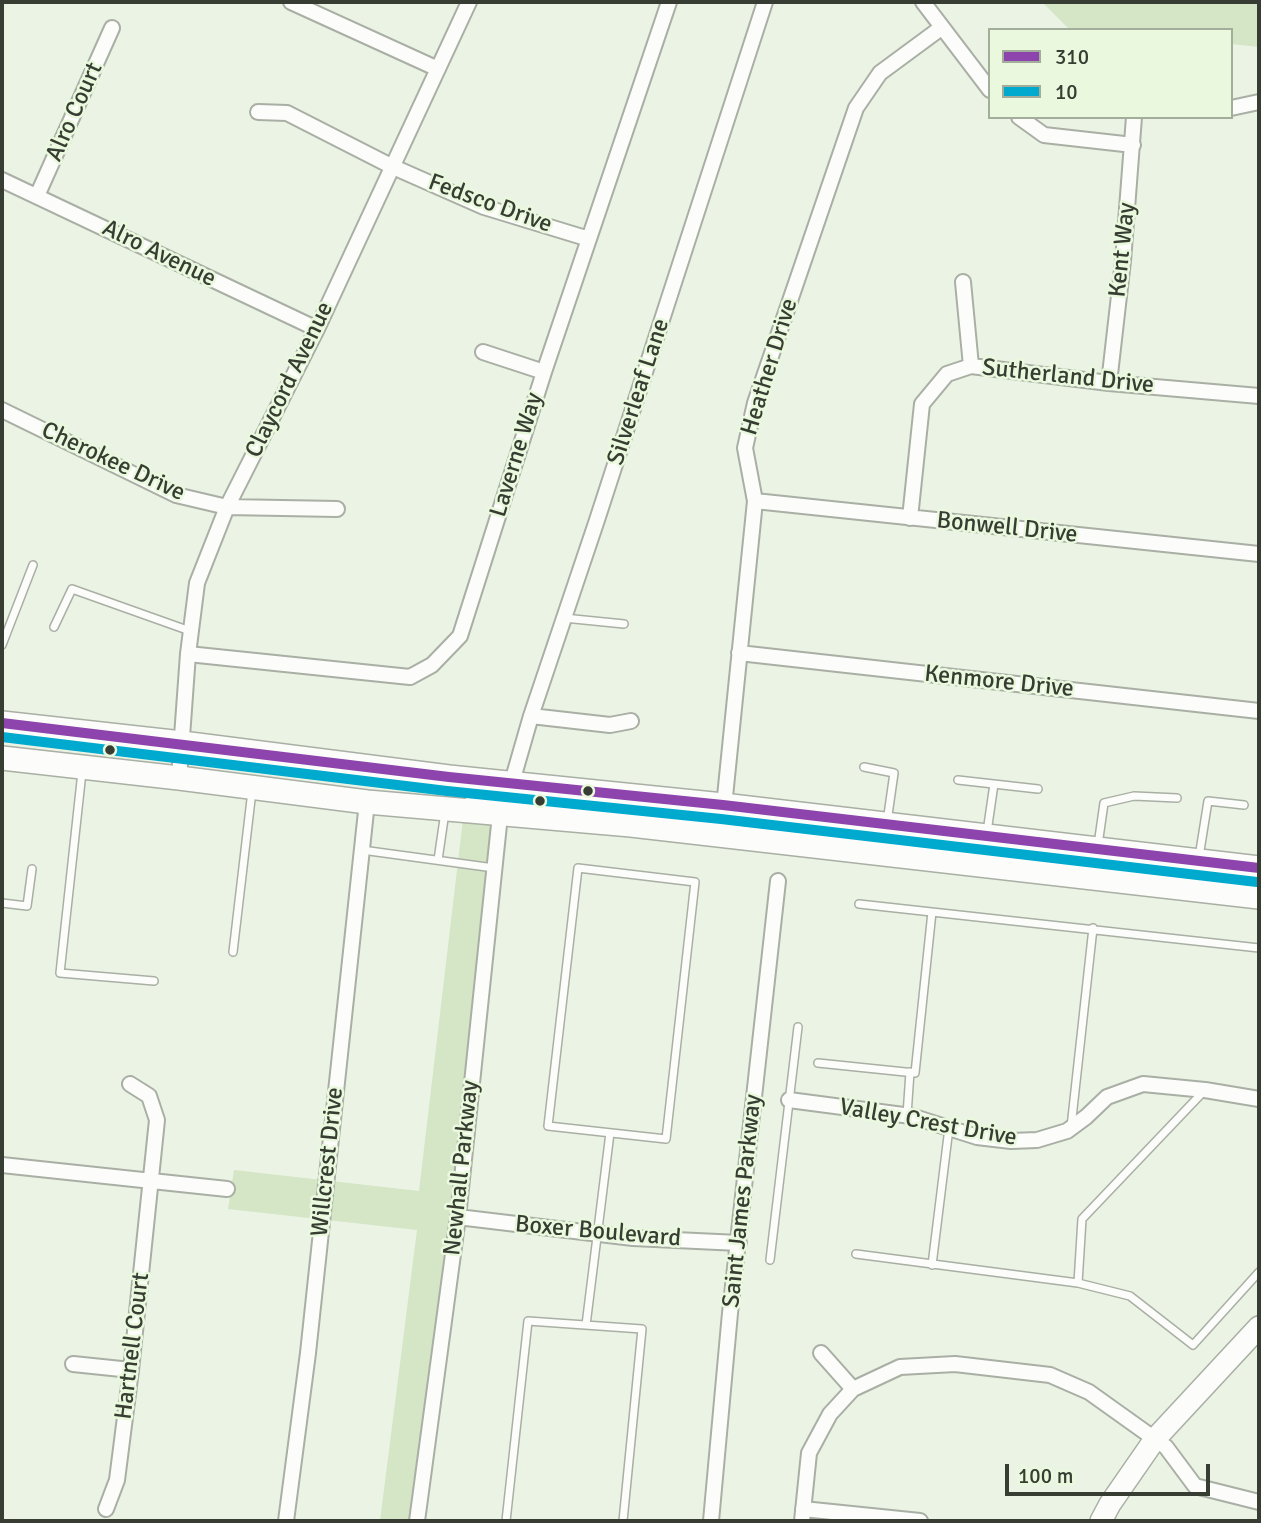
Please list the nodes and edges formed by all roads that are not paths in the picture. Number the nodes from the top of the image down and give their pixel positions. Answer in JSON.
{"nodes":[{"id":1,"x":291,"y":2,"type":"edge"},
{"id":2,"x":469,"y":2,"type":"edge"},
{"id":3,"x":668,"y":2,"type":"edge"},
{"id":4,"x":765,"y":2,"type":"edge"},
{"id":5,"x":923,"y":2,"type":"edge"},
{"id":6,"x":112,"y":27,"type":"dead end"},
{"id":7,"x":941,"y":28,"type":"junction"},
{"id":8,"x":438,"y":69,"type":"junction"},
{"id":9,"x":988,"y":87,"type":"edge"},
{"id":10,"x":1259,"y":102,"type":"edge"},
{"id":11,"x":1233,"y":108,"type":"edge"},
{"id":12,"x":258,"y":112,"type":"dead end"},
{"id":13,"x":1021,"y":119,"type":"edge"},
{"id":14,"x":1134,"y":119,"type":"edge"},
{"id":15,"x":1133,"y":145,"type":"junction"},
{"id":16,"x":391,"y":166,"type":"junction"},
{"id":17,"x":2,"y":180,"type":"edge"},
{"id":18,"x":37,"y":196,"type":"junction"},
{"id":19,"x":589,"y":239,"type":"junction"},
{"id":20,"x":963,"y":282,"type":"dead end"},
{"id":21,"x":317,"y":329,"type":"junction"},
{"id":22,"x":483,"y":352,"type":"dead end"},
{"id":23,"x":971,"y":366,"type":"junction"},
{"id":24,"x":544,"y":372,"type":"junction"},
{"id":25,"x":1109,"y":383,"type":"junction"},
{"id":26,"x":1259,"y":396,"type":"edge"},
{"id":27,"x":2,"y":410,"type":"edge"},
{"id":28,"x":754,"y":501,"type":"junction"},
{"id":29,"x":227,"y":507,"type":"junction"},
{"id":30,"x":337,"y":509,"type":"dead end"},
{"id":31,"x":911,"y":518,"type":"junction"},
{"id":32,"x":1259,"y":554,"type":"edge"},
{"id":33,"x":33,"y":565,"type":"dead end"},
{"id":34,"x":564,"y":618,"type":"junction"},
{"id":35,"x":624,"y":624,"type":"dead end"},
{"id":36,"x":54,"y":627,"type":"dead end"},
{"id":37,"x":191,"y":631,"type":"junction"},
{"id":38,"x":2,"y":645,"type":"edge"},
{"id":39,"x":739,"y":653,"type":"junction"},
{"id":40,"x":188,"y":654,"type":"junction"},
{"id":41,"x":1259,"y":711,"type":"edge"},
{"id":42,"x":531,"y":716,"type":"junction"},
{"id":43,"x":631,"y":721,"type":"dead end"},
{"id":44,"x":2,"y":723,"type":"edge"},
{"id":45,"x":182,"y":743,"type":"junction"},
{"id":46,"x":2,"y":758,"type":"edge"},
{"id":47,"x":83,"y":767,"type":"junction"},
{"id":48,"x":864,"y":767,"type":"dead end"},
{"id":49,"x":449,"y":777,"type":"junction"},
{"id":50,"x":179,"y":778,"type":"junction"},
{"id":51,"x":958,"y":779,"type":"dead end"},
{"id":52,"x":512,"y":782,"type":"junction"},
{"id":53,"x":993,"y":784,"type":"junction"},
{"id":54,"x":253,"y":787,"type":"junction"},
{"id":55,"x":1038,"y":789,"type":"dead end"},
{"id":56,"x":581,"y":790,"type":"junction"},
{"id":57,"x":1177,"y":798,"type":"dead end"},
{"id":58,"x":367,"y":802,"type":"junction"},
{"id":59,"x":723,"y":805,"type":"junction"},
{"id":60,"x":1244,"y":805,"type":"dead end"},
{"id":61,"x":445,"y":810,"type":"junction"},
{"id":62,"x":500,"y":815,"type":"junction"},
{"id":63,"x":886,"y":824,"type":"junction"},
{"id":64,"x":721,"y":836,"type":"junction"},
{"id":65,"x":987,"y":836,"type":"junction"},
{"id":66,"x":1097,"y":849,"type":"junction"},
{"id":67,"x":362,"y":850,"type":"junction"},
{"id":68,"x":438,"y":860,"type":"junction"},
{"id":69,"x":1198,"y":861,"type":"junction"},
{"id":70,"x":494,"y":868,"type":"junction"},
{"id":71,"x":1259,"y":868,"type":"edge"},
{"id":72,"x":32,"y":869,"type":"dead end"},
{"id":73,"x":778,"y":881,"type":"dead end"},
{"id":74,"x":1259,"y":897,"type":"edge"},
{"id":75,"x":2,"y":903,"type":"edge"},
{"id":76,"x":859,"y":904,"type":"dead end"},
{"id":77,"x":932,"y":912,"type":"junction"},
{"id":78,"x":1093,"y":928,"type":"junction"},
{"id":79,"x":1259,"y":948,"type":"edge"},
{"id":80,"x":233,"y":952,"type":"dead end"},
{"id":81,"x":154,"y":981,"type":"dead end"},
{"id":82,"x":798,"y":1027,"type":"dead end"},
{"id":83,"x":818,"y":1063,"type":"dead end"},
{"id":84,"x":910,"y":1072,"type":"junction"},
{"id":85,"x":130,"y":1084,"type":"dead end"},
{"id":86,"x":1205,"y":1090,"type":"junction"},
{"id":87,"x":789,"y":1100,"type":"junction"},
{"id":88,"x":1259,"y":1100,"type":"edge"},
{"id":89,"x":907,"y":1115,"type":"junction"},
{"id":90,"x":949,"y":1128,"type":"junction"},
{"id":91,"x":1071,"y":1128,"type":"junction"},
{"id":92,"x":610,"y":1133,"type":"junction"},
{"id":93,"x":2,"y":1165,"type":"edge"},
{"id":94,"x":151,"y":1180,"type":"junction"},
{"id":95,"x":227,"y":1189,"type":"dead end"},
{"id":96,"x":458,"y":1217,"type":"junction"},
{"id":97,"x":597,"y":1234,"type":"junction"},
{"id":98,"x":739,"y":1243,"type":"junction"},
{"id":99,"x":856,"y":1254,"type":"dead end"},
{"id":100,"x":770,"y":1260,"type":"dead end"},
{"id":101,"x":932,"y":1265,"type":"junction"},
{"id":102,"x":1259,"y":1272,"type":"edge"},
{"id":103,"x":1078,"y":1283,"type":"junction"},
{"id":104,"x":586,"y":1325,"type":"junction"},
{"id":105,"x":1259,"y":1327,"type":"edge"},
{"id":106,"x":1259,"y":1348,"type":"edge"},
{"id":107,"x":821,"y":1353,"type":"dead end"},
{"id":108,"x":73,"y":1364,"type":"dead end"},
{"id":109,"x":131,"y":1370,"type":"junction"},
{"id":110,"x":853,"y":1389,"type":"junction"},
{"id":111,"x":1160,"y":1443,"type":"junction"},
{"id":112,"x":1259,"y":1502,"type":"edge"},
{"id":113,"x":106,"y":1509,"type":"dead end"},
{"id":114,"x":802,"y":1515,"type":"edge"},
{"id":115,"x":286,"y":1521,"type":"edge"},
{"id":116,"x":417,"y":1521,"type":"edge"},
{"id":117,"x":506,"y":1521,"type":"edge"},
{"id":118,"x":623,"y":1521,"type":"edge"},
{"id":119,"x":711,"y":1521,"type":"edge"},
{"id":120,"x":920,"y":1521,"type":"edge"},
{"id":121,"x":1101,"y":1521,"type":"edge"},
{"id":122,"x":1112,"y":1521,"type":"edge"}],
"edges":[{"from":1,"to":8,"type":"street"},
{"from":2,"to":8,"type":"street","name":"Claycord Avenue"},
{"from":3,"to":19,"type":"street","name":"Laverne Way"},
{"from":4,"to":34,"type":"street","name":"Silverleaf Lane"},
{"from":5,"to":7,"type":"street"},
{"from":6,"to":18,"type":"street","name":"Alro Court"},
{"from":7,"to":9,"type":"street"},
{"from":7,"to":28,"type":"street","name":"Heather Drive"},
{"from":8,"to":16,"type":"street","name":"Claycord Avenue"},
{"from":10,"to":11,"type":"street"},
{"from":12,"to":16,"type":"street","name":"Fedsco Drive"},
{"from":13,"to":15,"type":"street"},
{"from":14,"to":15,"type":"street","name":"Kent Way"},
{"from":15,"to":25,"type":"street","name":"Kent Way"},
{"from":16,"to":19,"type":"street","name":"Fedsco Drive"},
{"from":16,"to":21,"type":"street","name":"Claycord Avenue"},
{"from":17,"to":18,"type":"street","name":"Alro Avenue"},
{"from":18,"to":21,"type":"street","name":"Alro Avenue"},
{"from":19,"to":24,"type":"street","name":"Laverne Way"},
{"from":20,"to":23,"type":"street"},
{"from":21,"to":29,"type":"street","name":"Claycord Avenue"},
{"from":22,"to":24,"type":"street"},
{"from":23,"to":25,"type":"street","name":"Sutherland Drive"},
{"from":23,"to":31,"type":"street","name":"Sutherland Drive"},
{"from":24,"to":40,"type":"street","name":"Laverne Way"},
{"from":25,"to":26,"type":"street","name":"Sutherland Drive"},
{"from":27,"to":29,"type":"street","name":"Cherokee Drive"},
{"from":28,"to":31,"type":"street","name":"Bonwell Drive"},
{"from":28,"to":39,"type":"street","name":"Heather Drive"},
{"from":29,"to":30,"type":"street","name":"Cherokee Drive"},
{"from":29,"to":37,"type":"street","name":"Claycord Avenue"},
{"from":31,"to":32,"type":"street","name":"Bonwell Drive"},
{"from":33,"to":38,"type":"lane"},
{"from":34,"to":35,"type":"lane"},
{"from":34,"to":42,"type":"street","name":"Silverleaf Lane"},
{"from":36,"to":37,"type":"lane"},
{"from":37,"to":40,"type":"street","name":"Claycord Avenue"},
{"from":39,"to":41,"type":"street","name":"Kenmore Drive"},
{"from":39,"to":59,"type":"street","name":"Heather Drive"},
{"from":40,"to":45,"type":"street","name":"Claycord Avenue"},
{"from":42,"to":43,"type":"street"},
{"from":42,"to":52,"type":"street","name":"Silverleaf Lane"},
{"from":44,"to":45,"type":"main road"},
{"from":45,"to":49,"type":"main road"},
{"from":45,"to":50,"type":"street","name":"Claycord Avenue"},
{"from":46,"to":47,"type":"main road"},
{"from":47,"to":50,"type":"main road"},
{"from":47,"to":81,"type":"lane"},
{"from":48,"to":63,"type":"lane"},
{"from":49,"to":52,"type":"main road"},
{"from":49,"to":62,"type":"street"},
{"from":50,"to":54,"type":"main road"},
{"from":51,"to":53,"type":"lane"},
{"from":52,"to":56,"type":"main road"},
{"from":53,"to":55,"type":"lane"},
{"from":53,"to":65,"type":"lane"},
{"from":54,"to":58,"type":"main road"},
{"from":54,"to":80,"type":"lane"},
{"from":56,"to":59,"type":"main road"},
{"from":56,"to":62,"type":"street"},
{"from":57,"to":66,"type":"lane"},
{"from":58,"to":61,"type":"main road"},
{"from":58,"to":67,"type":"street","name":"Willcrest Drive"},
{"from":59,"to":63,"type":"main road"},
{"from":59,"to":64,"type":"street","name":"Heather Drive"},
{"from":60,"to":69,"type":"lane"},
{"from":61,"to":62,"type":"main road"},
{"from":61,"to":68,"type":"lane"},
{"from":62,"to":64,"type":"main road"},
{"from":62,"to":70,"type":"street","name":"Newhall Parkway"},
{"from":63,"to":65,"type":"main road"},
{"from":64,"to":74,"type":"main road"},
{"from":65,"to":66,"type":"main road"},
{"from":66,"to":69,"type":"main road"},
{"from":67,"to":68,"type":"lane"},
{"from":67,"to":115,"type":"street","name":"Willcrest Drive"},
{"from":68,"to":70,"type":"lane"},
{"from":69,"to":71,"type":"main road"},
{"from":70,"to":96,"type":"street","name":"Newhall Parkway"},
{"from":72,"to":75,"type":"lane"},
{"from":73,"to":98,"type":"street","name":"Saint James Parkway"},
{"from":76,"to":77,"type":"lane"},
{"from":77,"to":78,"type":"lane"},
{"from":77,"to":84,"type":"lane"},
{"from":78,"to":79,"type":"lane"},
{"from":78,"to":91,"type":"lane"},
{"from":82,"to":87,"type":"lane"},
{"from":83,"to":84,"type":"lane"},
{"from":84,"to":89,"type":"lane"},
{"from":85,"to":94,"type":"street","name":"Hartnell Court"},
{"from":86,"to":88,"type":"street","name":"Valley Crest Drive"},
{"from":86,"to":91,"type":"street","name":"Valley Crest Drive"},
{"from":86,"to":103,"type":"lane"},
{"from":87,"to":89,"type":"street","name":"Valley Crest Drive"},
{"from":87,"to":100,"type":"lane"},
{"from":89,"to":90,"type":"street","name":"Valley Crest Drive"},
{"from":90,"to":91,"type":"street","name":"Valley Crest Drive"},
{"from":90,"to":101,"type":"lane"},
{"from":92,"to":92,"type":"lane"},
{"from":92,"to":97,"type":"lane"},
{"from":93,"to":94,"type":"street"},
{"from":94,"to":95,"type":"street"},
{"from":94,"to":109,"type":"street","name":"Hartnell Court"},
{"from":96,"to":97,"type":"street","name":"Boxer Boulevard"},
{"from":96,"to":116,"type":"street","name":"Newhall Parkway"},
{"from":97,"to":98,"type":"street","name":"Boxer Boulevard"},
{"from":97,"to":104,"type":"lane"},
{"from":98,"to":119,"type":"street","name":"Saint James Parkway"},
{"from":99,"to":101,"type":"lane"},
{"from":101,"to":103,"type":"lane"},
{"from":102,"to":103,"type":"lane"},
{"from":104,"to":117,"type":"lane"},
{"from":104,"to":118,"type":"lane"},
{"from":105,"to":111,"type":"street"},
{"from":106,"to":111,"type":"street"},
{"from":107,"to":110,"type":"street"},
{"from":108,"to":109,"type":"street"},
{"from":109,"to":113,"type":"street","name":"Hartnell Court"},
{"from":110,"to":111,"type":"street"},
{"from":110,"to":114,"type":"street"},
{"from":111,"to":112,"type":"street"},
{"from":111,"to":121,"type":"street"},
{"from":111,"to":122,"type":"street"},
{"from":114,"to":120,"type":"street"}]}
